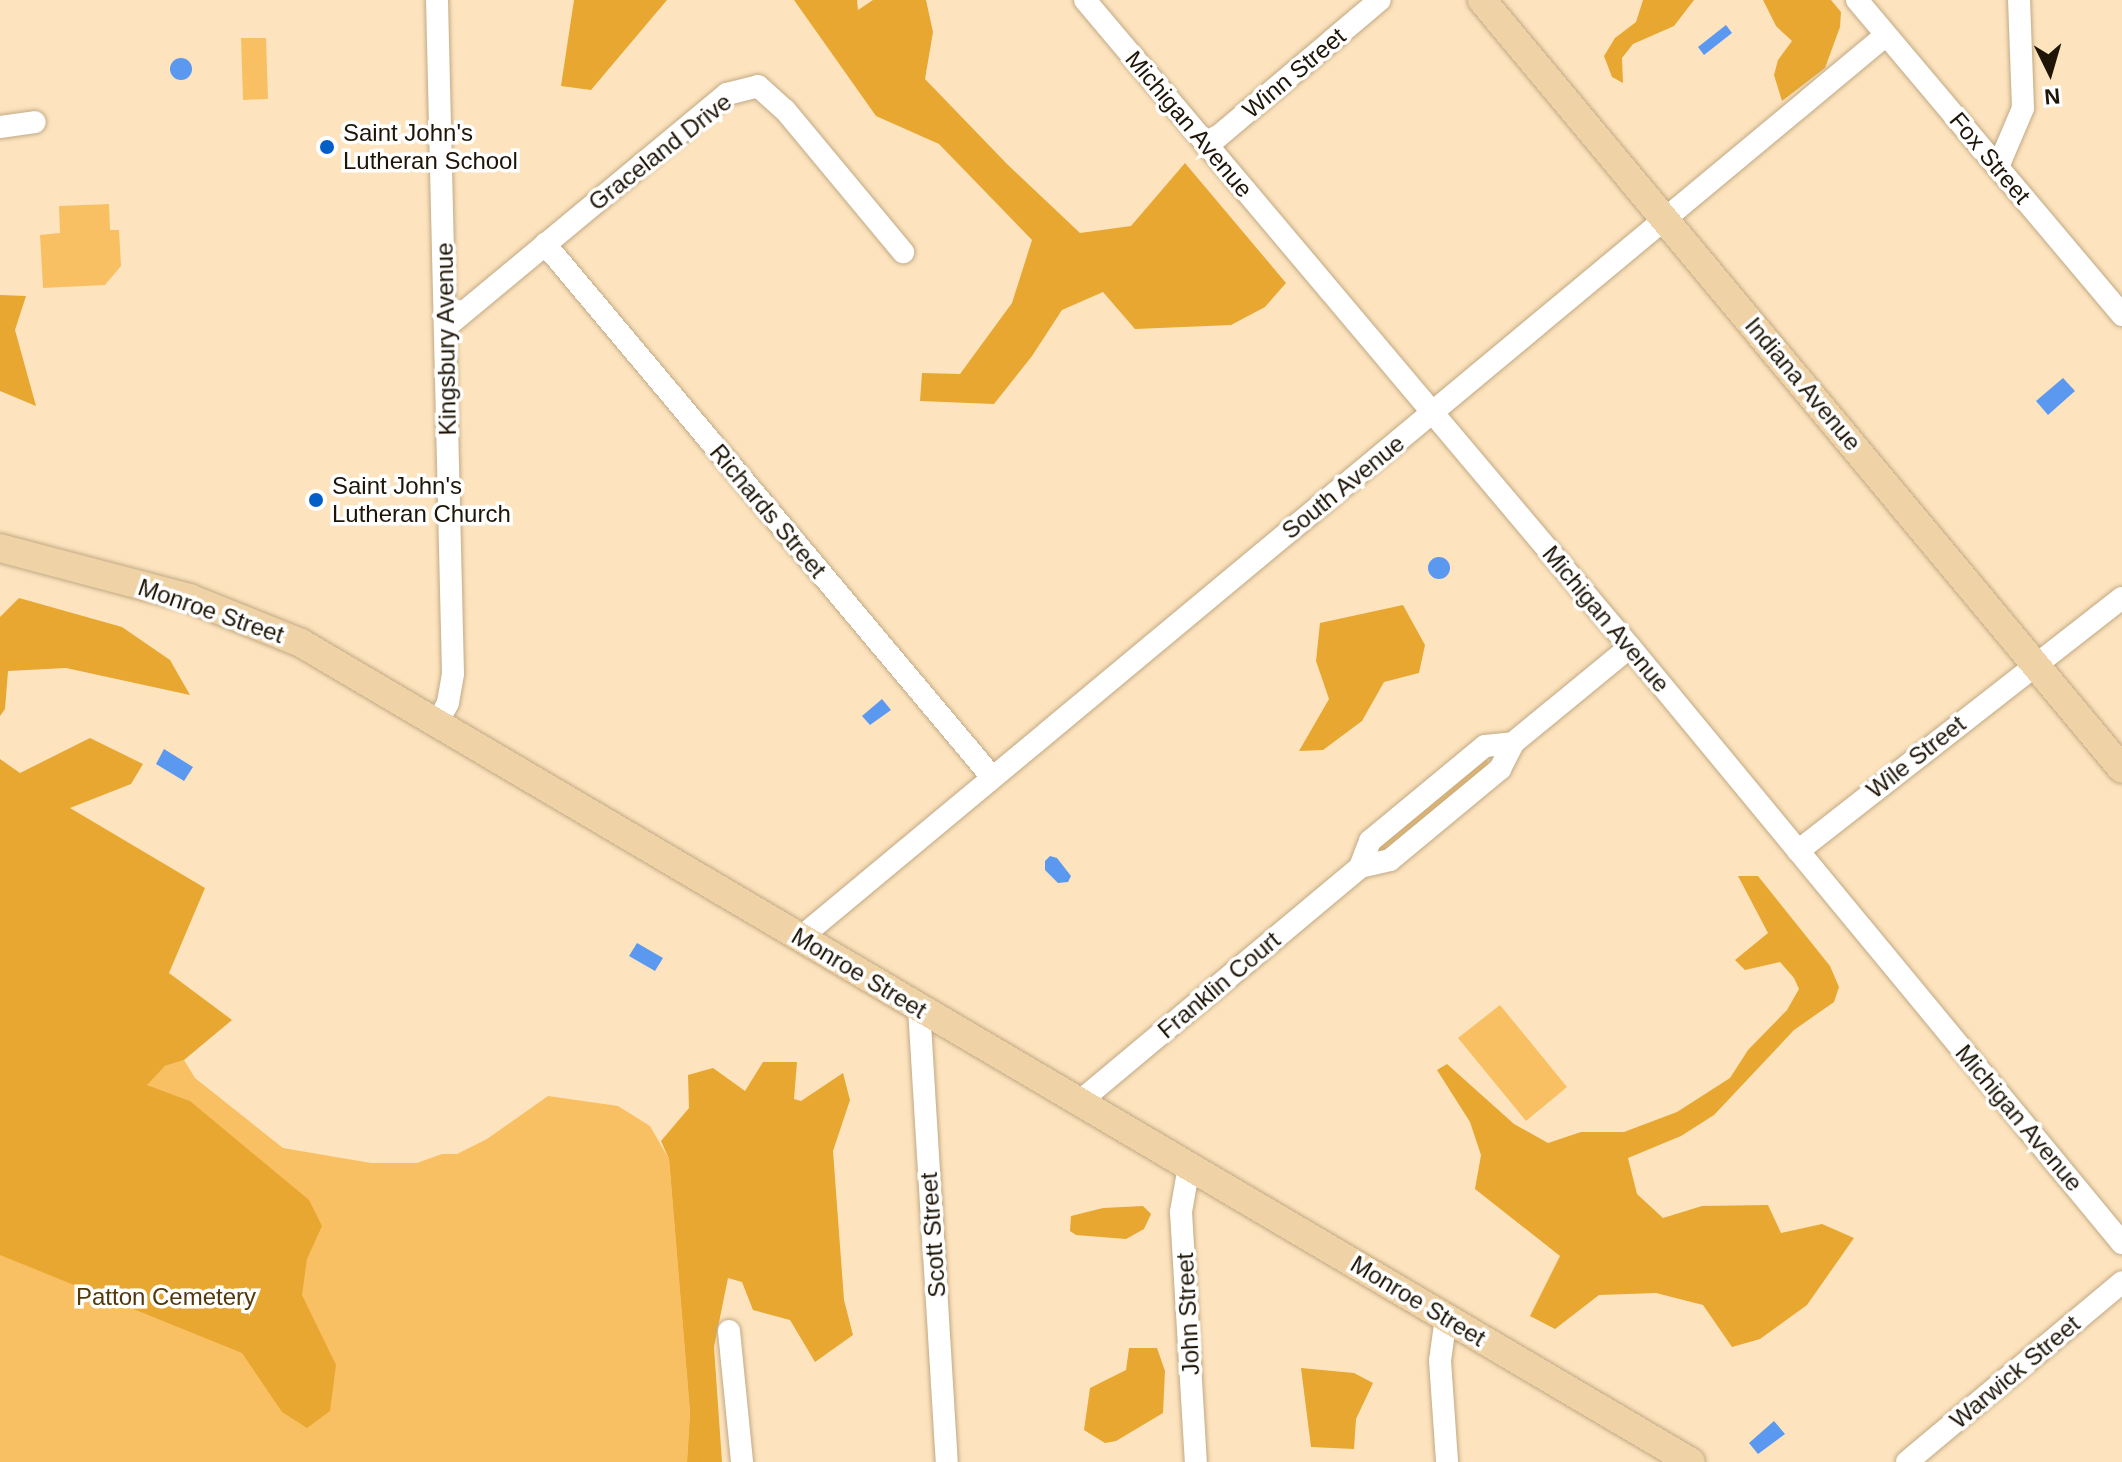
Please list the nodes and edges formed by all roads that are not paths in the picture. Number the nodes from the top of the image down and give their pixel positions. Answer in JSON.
{"nodes":[{"id":1,"x":437,"y":0,"type":"edge"},
{"id":2,"x":1085,"y":0,"type":"edge"},
{"id":3,"x":1380,"y":0,"type":"edge"},
{"id":4,"x":1482,"y":0,"type":"edge"},
{"id":5,"x":1857,"y":0,"type":"edge"},
{"id":6,"x":2019,"y":0,"type":"edge"},
{"id":7,"x":1886,"y":35,"type":"junction"},
{"id":8,"x":35,"y":122,"type":"dead end"},
{"id":9,"x":0,"y":127,"type":"edge"},
{"id":10,"x":1207,"y":146,"type":"junction"},
{"id":11,"x":1998,"y":167,"type":"junction"},
{"id":12,"x":1664,"y":217,"type":"junction"},
{"id":13,"x":545,"y":244,"type":"junction"},
{"id":14,"x":903,"y":252,"type":"dead end"},
{"id":15,"x":2122,"y":315,"type":"edge"},
{"id":16,"x":446,"y":327,"type":"junction"},
{"id":17,"x":1433,"y":413,"type":"junction"},
{"id":18,"x":0,"y":548,"type":"edge"},
{"id":19,"x":2122,"y":598,"type":"edge"},
{"id":20,"x":1630,"y":647,"type":"junction"},
{"id":21,"x":2037,"y":666,"type":"junction"},
{"id":22,"x":437,"y":723,"type":"junction"},
{"id":23,"x":2122,"y":769,"type":"edge"},
{"id":24,"x":992,"y":777,"type":"junction"},
{"id":25,"x":1798,"y":851,"type":"junction"},
{"id":26,"x":800,"y":938,"type":"junction"},
{"id":27,"x":919,"y":1008,"type":"junction"},
{"id":28,"x":1078,"y":1103,"type":"junction"},
{"id":29,"x":1189,"y":1166,"type":"junction"},
{"id":30,"x":2122,"y":1243,"type":"edge"},
{"id":31,"x":2122,"y":1282,"type":"edge"},
{"id":32,"x":1446,"y":1317,"type":"junction"},
{"id":33,"x":729,"y":1331,"type":"dead end"},
{"id":34,"x":742,"y":1462,"type":"edge"},
{"id":35,"x":947,"y":1462,"type":"edge"},
{"id":36,"x":1196,"y":1462,"type":"edge"},
{"id":37,"x":1447,"y":1462,"type":"edge"},
{"id":38,"x":1691,"y":1462,"type":"edge"},
{"id":39,"x":1907,"y":1462,"type":"edge"}],
"edges":[{"from":1,"to":16,"type":"street","name":"Kingsbury Avenue"},
{"from":2,"to":10,"type":"street","name":"Michigan Avenue"},
{"from":3,"to":10,"type":"street","name":"Winn Street"},
{"from":4,"to":12,"type":"main road","name":"Indiana Avenue"},
{"from":5,"to":7,"type":"street","name":"Fox Street"},
{"from":6,"to":11,"type":"street"},
{"from":7,"to":11,"type":"street","name":"Fox Street"},
{"from":7,"to":12,"type":"street","name":"South Avenue"},
{"from":8,"to":9,"type":"street"},
{"from":10,"to":17,"type":"street","name":"Michigan Avenue"},
{"from":11,"to":15,"type":"street","name":"Fox Street"},
{"from":12,"to":17,"type":"street","name":"South Avenue"},
{"from":12,"to":21,"type":"main road","name":"Indiana Avenue"},
{"from":13,"to":14,"type":"street","name":"Graceland Drive"},
{"from":13,"to":16,"type":"street"},
{"from":13,"to":24,"type":"street","name":"Richards Street"},
{"from":16,"to":22,"type":"street","name":"Kingsbury Avenue"},
{"from":17,"to":20,"type":"street","name":"Michigan Avenue"},
{"from":17,"to":24,"type":"street","name":"South Avenue"},
{"from":18,"to":22,"type":"main road","name":"Monroe Street"},
{"from":19,"to":21,"type":"street","name":"Wile Street"},
{"from":20,"to":25,"type":"street","name":"Michigan Avenue"},
{"from":20,"to":28,"type":"street","name":"Franklin Court"},
{"from":21,"to":23,"type":"main road","name":"Indiana Avenue"},
{"from":21,"to":25,"type":"street","name":"Wile Street"},
{"from":22,"to":26,"type":"main road","name":"Monroe Street"},
{"from":24,"to":26,"type":"street","name":"South Avenue"},
{"from":25,"to":30,"type":"street","name":"Michigan Avenue"},
{"from":26,"to":27,"type":"main road","name":"Monroe Street"},
{"from":27,"to":28,"type":"main road","name":"Monroe Street"},
{"from":27,"to":35,"type":"street","name":"Scott Street"},
{"from":28,"to":29,"type":"main road","name":"Monroe Street"},
{"from":29,"to":32,"type":"main road","name":"Monroe Street"},
{"from":29,"to":36,"type":"street","name":"John Street"},
{"from":31,"to":39,"type":"street","name":"Warwick Street"},
{"from":32,"to":37,"type":"street"},
{"from":32,"to":38,"type":"main road","name":"Monroe Street"},
{"from":33,"to":34,"type":"street"}]}
